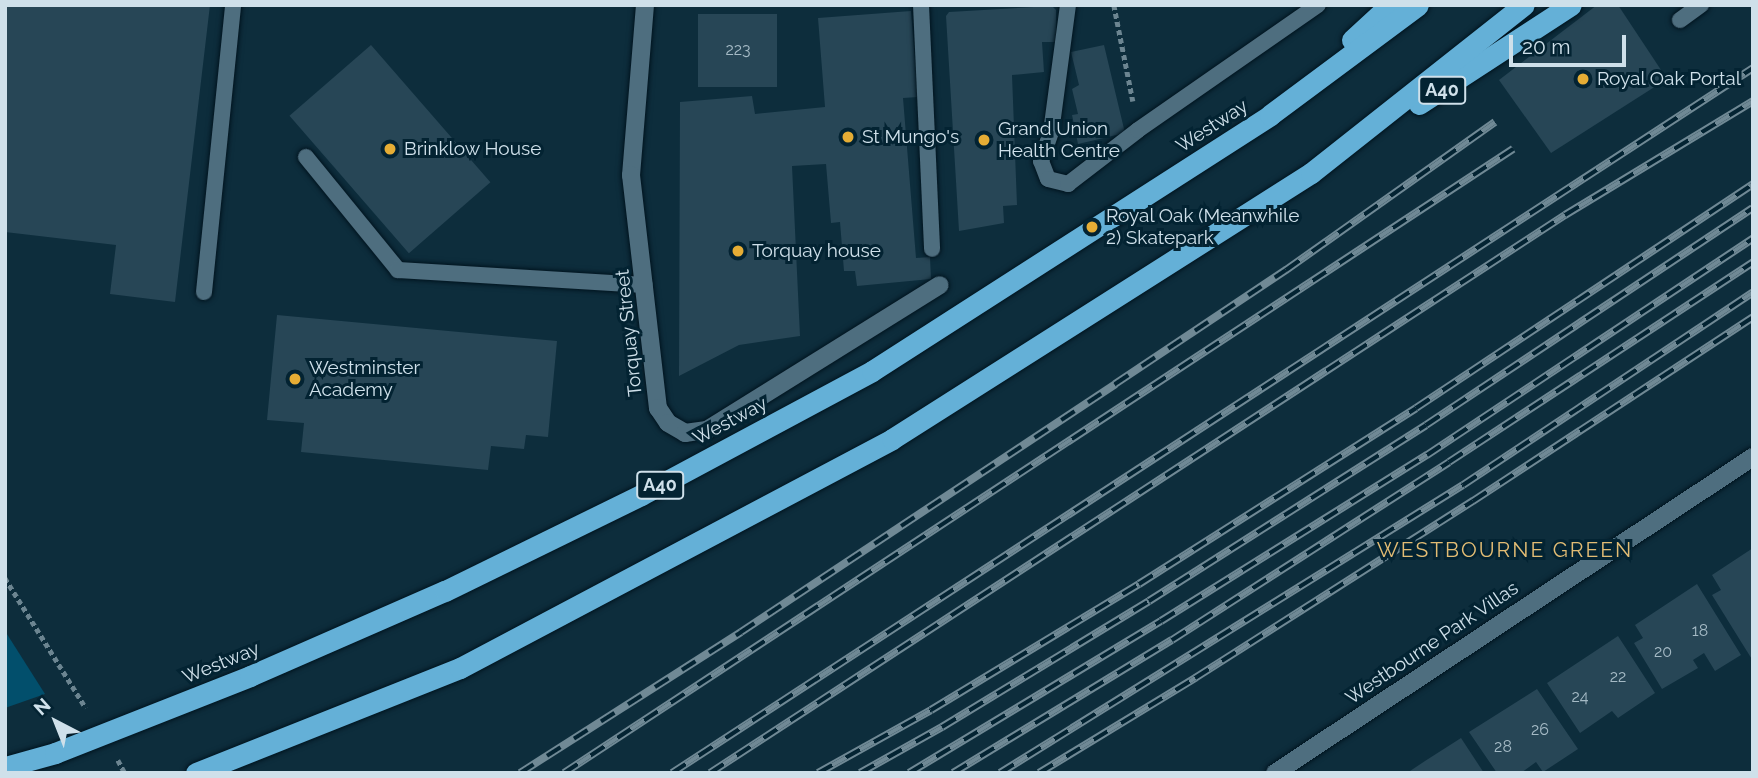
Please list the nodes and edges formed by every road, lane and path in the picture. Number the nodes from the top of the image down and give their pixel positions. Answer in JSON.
{"nodes":[{"id":1,"x":233,"y":5,"type":"edge"},
{"id":2,"x":645,"y":5,"type":"edge"},
{"id":3,"x":921,"y":5,"type":"edge"},
{"id":4,"x":1068,"y":5,"type":"edge"},
{"id":5,"x":1114,"y":5,"type":"edge"},
{"id":6,"x":1318,"y":5,"type":"edge"},
{"id":7,"x":1390,"y":5,"type":"edge"},
{"id":8,"x":1418,"y":5,"type":"edge"},
{"id":9,"x":1524,"y":5,"type":"edge"},
{"id":10,"x":1571,"y":5,"type":"edge"},
{"id":11,"x":1702,"y":5,"type":"edge"},
{"id":12,"x":1680,"y":20,"type":"dead end"},
{"id":13,"x":1270,"y":116,"type":"junction"},
{"id":14,"x":1138,"y":130,"type":"junction"},
{"id":15,"x":306,"y":157,"type":"dead end"},
{"id":16,"x":1311,"y":173,"type":"junction"},
{"id":17,"x":932,"y":249,"type":"dead end"},
{"id":18,"x":645,"y":285,"type":"junction"},
{"id":19,"x":940,"y":285,"type":"dead end"},
{"id":20,"x":204,"y":292,"type":"dead end"},
{"id":21,"x":1753,"y":457,"type":"edge"},
{"id":22,"x":5,"y":578,"type":"edge"},
{"id":23,"x":73,"y":687,"type":"dead end"},
{"id":24,"x":5,"y":767,"type":"edge"},
{"id":25,"x":196,"y":773,"type":"edge"},
{"id":26,"x":1275,"y":773,"type":"edge"}],
"edges":[{"from":1,"to":20,"type":"lane"},
{"from":2,"to":18,"type":"street","name":"Torquay Street"},
{"from":3,"to":17,"type":"lane"},
{"from":4,"to":14,"type":"lane"},
{"from":5,"to":14,"type":"path"},
{"from":6,"to":14,"type":"lane"},
{"from":7,"to":13,"type":"highway","number":"A40"},
{"from":8,"to":13,"type":"highway","name":"Westway","number":"A40"},
{"from":9,"to":16,"type":"highway","number":"A40"},
{"from":10,"to":16,"type":"highway","number":"A40"},
{"from":11,"to":12,"type":"lane"},
{"from":13,"to":24,"type":"highway","name":"Westway","number":"A40"},
{"from":15,"to":18,"type":"lane"},
{"from":16,"to":25,"type":"highway","number":"A40"},
{"from":18,"to":19,"type":"street","name":"Torquay Street"},
{"from":21,"to":26,"type":"street","name":"Westbourne Park Villas"},
{"from":22,"to":23,"type":"path"}]}
